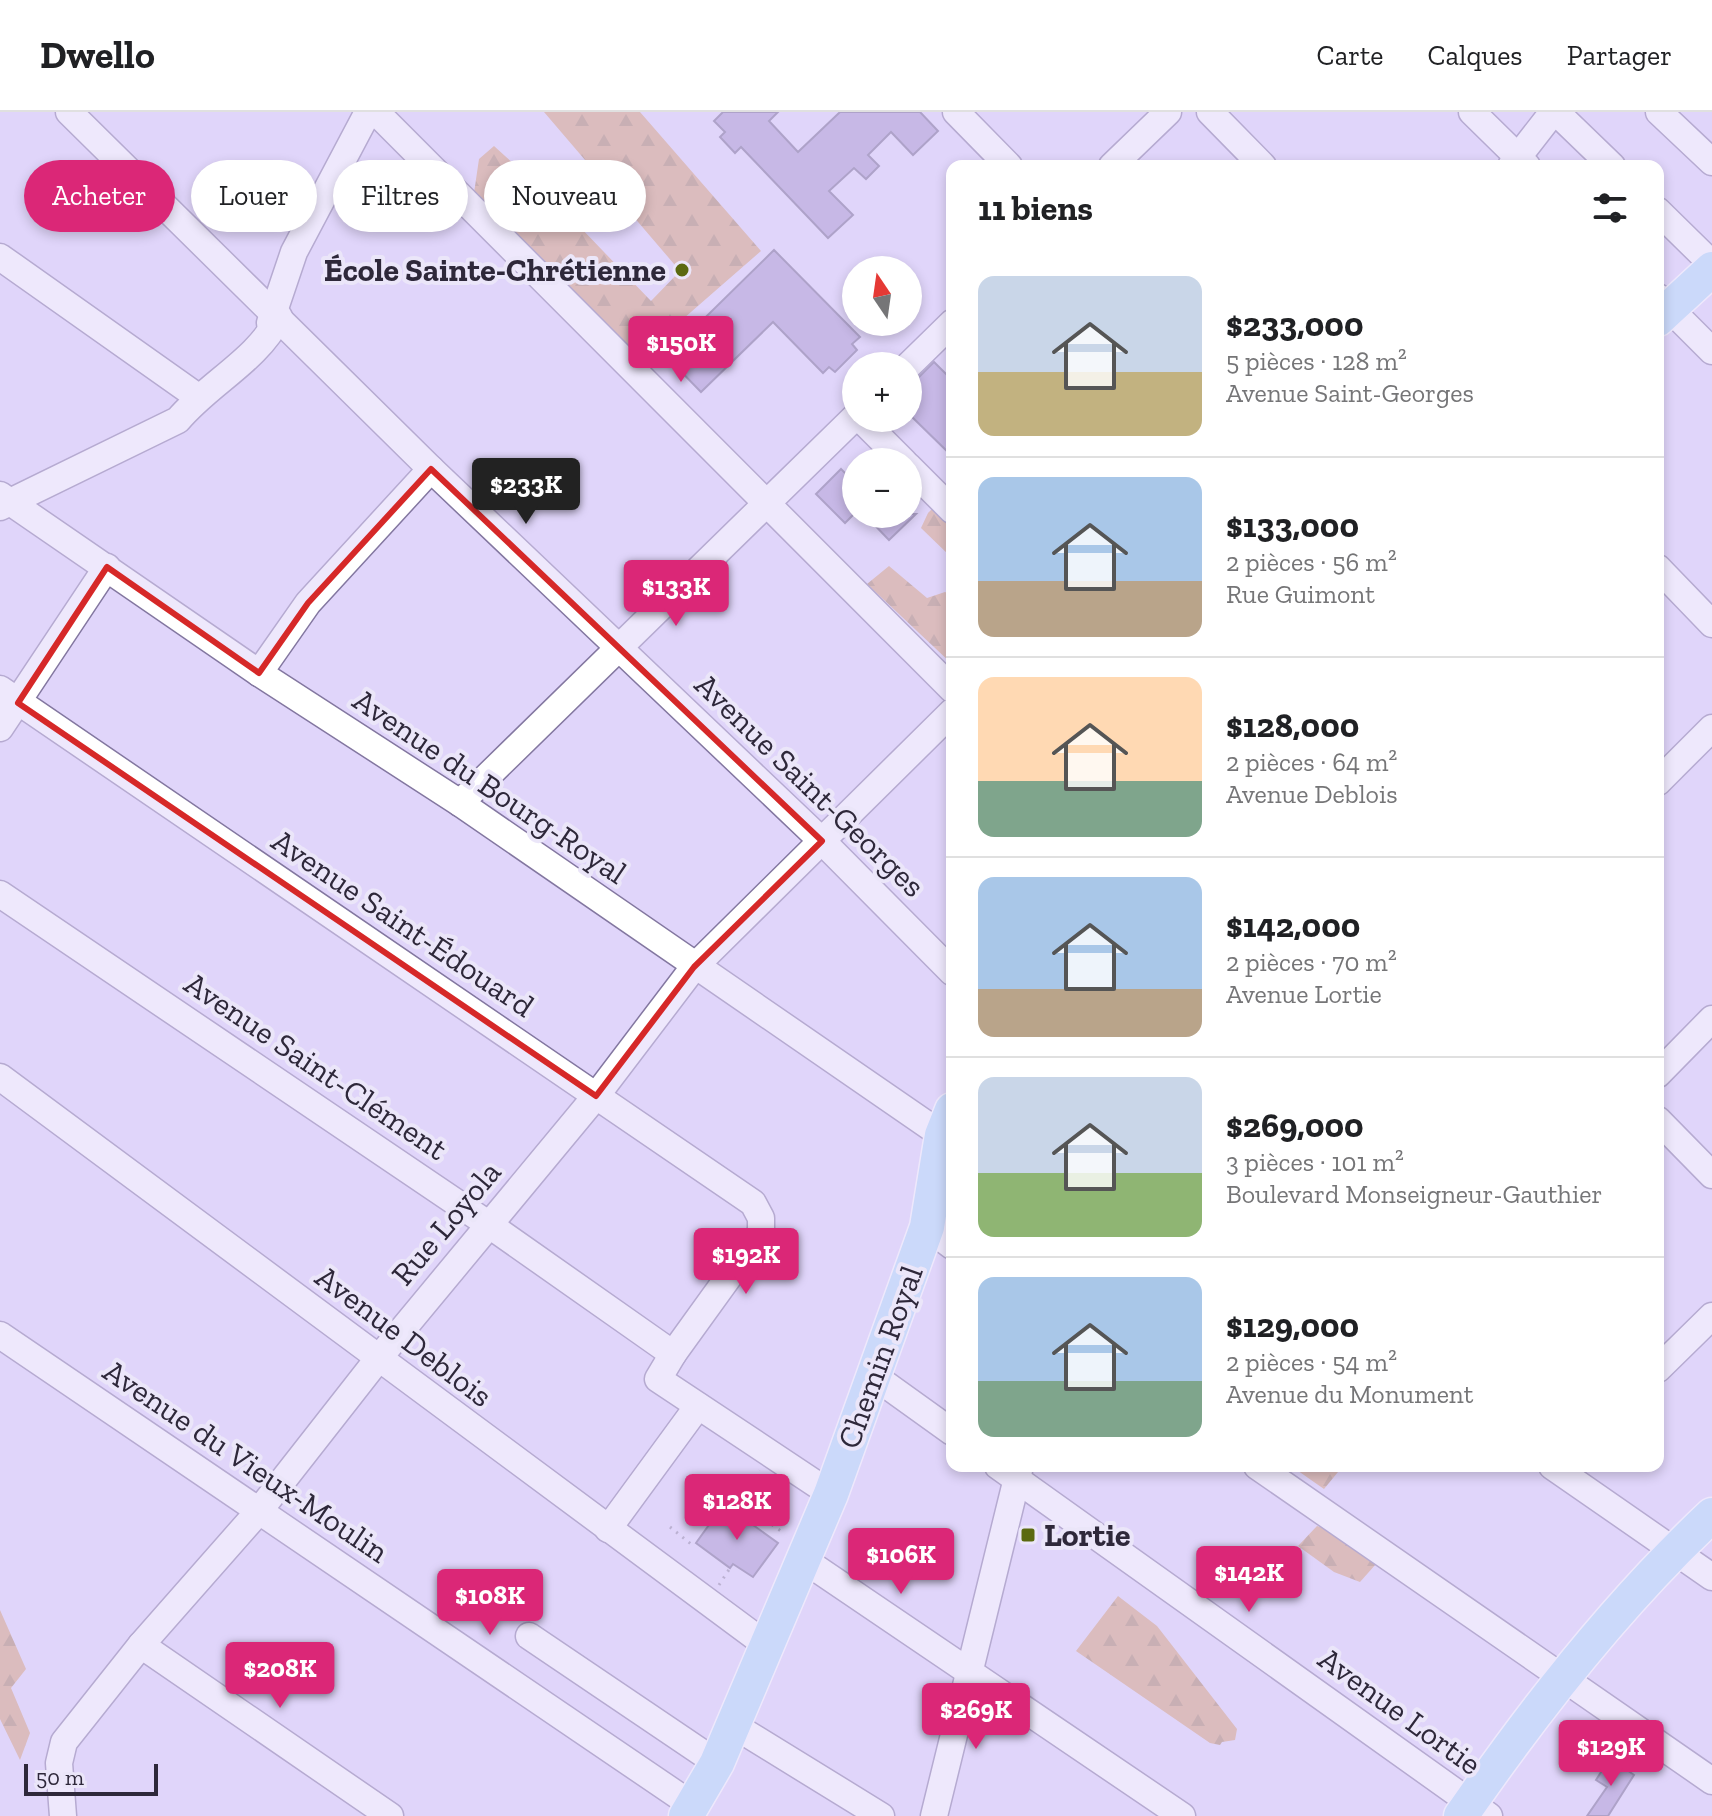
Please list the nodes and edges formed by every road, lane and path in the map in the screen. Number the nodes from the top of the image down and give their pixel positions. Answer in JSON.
{"nodes":[{"id":1,"x":69,"y":112,"type":"edge"},
{"id":2,"x":368,"y":112,"type":"edge"},
{"id":3,"x":376,"y":112,"type":"edge"},
{"id":4,"x":956,"y":112,"type":"edge"},
{"id":5,"x":1168,"y":112,"type":"edge"},
{"id":6,"x":1210,"y":112,"type":"edge"},
{"id":7,"x":1472,"y":112,"type":"edge"},
{"id":8,"x":1554,"y":112,"type":"edge"},
{"id":9,"x":1659,"y":112,"type":"edge"},
{"id":10,"x":1003,"y":160,"type":"edge"},
{"id":11,"x":1118,"y":160,"type":"edge"},
{"id":12,"x":1257,"y":160,"type":"edge"},
{"id":13,"x":1516,"y":160,"type":"edge"},
{"id":14,"x":1521,"y":160,"type":"edge"},
{"id":15,"x":1606,"y":160,"type":"edge"},
{"id":16,"x":1712,"y":162,"type":"edge"},
{"id":17,"x":1664,"y":217,"type":"edge"},
{"id":18,"x":0,"y":257,"type":"edge"},
{"id":19,"x":1712,"y":266,"type":"edge"},
{"id":20,"x":1664,"y":306,"type":"edge"},
{"id":21,"x":1664,"y":310,"type":"edge"},
{"id":22,"x":273,"y":322,"type":"junction"},
{"id":23,"x":946,"y":329,"type":"edge"},
{"id":24,"x":1712,"y":351,"type":"edge"},
{"id":25,"x":922,"y":352,"type":"edge"},
{"id":26,"x":198,"y":397,"type":"junction"},
{"id":27,"x":842,"y":432,"type":"edge"},
{"id":28,"x":873,"y":432,"type":"edge"},
{"id":29,"x":890,"y":448,"type":"edge"},
{"id":30,"x":431,"y":469,"type":"junction"},
{"id":31,"x":922,"y":480,"type":"edge"},
{"id":32,"x":5,"y":502,"type":"edge"},
{"id":33,"x":766,"y":504,"type":"junction"},
{"id":34,"x":946,"y":504,"type":"edge"},
{"id":35,"x":107,"y":567,"type":"junction"},
{"id":36,"x":1664,"y":574,"type":"edge"},
{"id":37,"x":1712,"y":624,"type":"edge"},
{"id":38,"x":619,"y":649,"type":"junction"},
{"id":39,"x":259,"y":673,"type":"junction"},
{"id":40,"x":946,"y":683,"type":"edge"},
{"id":41,"x":9,"y":696,"type":"edge"},
{"id":42,"x":946,"y":718,"type":"edge"},
{"id":43,"x":0,"y":728,"type":"edge"},
{"id":44,"x":1712,"y":728,"type":"edge"},
{"id":45,"x":1664,"y":776,"type":"edge"},
{"id":46,"x":460,"y":803,"type":"junction"},
{"id":47,"x":822,"y":841,"type":"junction"},
{"id":48,"x":0,"y":894,"type":"edge"},
{"id":49,"x":946,"y":966,"type":"edge"},
{"id":50,"x":694,"y":967,"type":"junction"},
{"id":51,"x":1712,"y":1019,"type":"edge"},
{"id":52,"x":1664,"y":1068,"type":"edge"},
{"id":53,"x":0,"y":1077,"type":"edge"},
{"id":54,"x":596,"y":1096,"type":"junction"},
{"id":55,"x":946,"y":1121,"type":"edge"},
{"id":56,"x":1664,"y":1126,"type":"edge"},
{"id":57,"x":946,"y":1136,"type":"edge"},
{"id":58,"x":1712,"y":1175,"type":"edge"},
{"id":59,"x":488,"y":1224,"type":"junction"},
{"id":60,"x":939,"y":1236,"type":"edge"},
{"id":61,"x":1712,"y":1316,"type":"edge"},
{"id":62,"x":0,"y":1335,"type":"edge"},
{"id":63,"x":673,"y":1354,"type":"junction"},
{"id":64,"x":378,"y":1359,"type":"junction"},
{"id":65,"x":1664,"y":1363,"type":"edge"},
{"id":66,"x":874,"y":1376,"type":"junction"},
{"id":67,"x":698,"y":1406,"type":"junction"},
{"id":68,"x":946,"y":1428,"type":"edge"},
{"id":69,"x":771,"y":1455,"type":"junction"},
{"id":70,"x":1011,"y":1472,"type":"edge"},
{"id":71,"x":1014,"y":1472,"type":"edge"},
{"id":72,"x":1266,"y":1472,"type":"edge"},
{"id":73,"x":1563,"y":1472,"type":"edge"},
{"id":74,"x":707,"y":1478,"type":"dead end"},
{"id":75,"x":831,"y":1494,"type":"junction"},
{"id":76,"x":737,"y":1499,"type":"junction"},
{"id":77,"x":731,"y":1509,"type":"dead end"},
{"id":78,"x":259,"y":1511,"type":"junction"},
{"id":79,"x":1712,"y":1515,"type":"edge"},
{"id":80,"x":670,"y":1527,"type":"dead end"},
{"id":81,"x":608,"y":1529,"type":"junction"},
{"id":82,"x":691,"y":1544,"type":"dead end"},
{"id":83,"x":1675,"y":1550,"type":"junction"},
{"id":84,"x":806,"y":1555,"type":"junction"},
{"id":85,"x":1712,"y":1577,"type":"edge"},
{"id":86,"x":529,"y":1636,"type":"dead end"},
{"id":87,"x":141,"y":1645,"type":"junction"},
{"id":88,"x":769,"y":1647,"type":"junction"},
{"id":89,"x":969,"y":1673,"type":"junction"},
{"id":90,"x":1564,"y":1679,"type":"junction"},
{"id":91,"x":733,"y":1725,"type":"junction"},
{"id":92,"x":717,"y":1763,"type":"junction"},
{"id":93,"x":1712,"y":1781,"type":"edge"},
{"id":94,"x":689,"y":1811,"type":"edge"},
{"id":95,"x":1473,"y":1812,"type":"edge"},
{"id":96,"x":63,"y":1816,"type":"edge"},
{"id":97,"x":390,"y":1816,"type":"edge"},
{"id":98,"x":881,"y":1816,"type":"edge"},
{"id":99,"x":934,"y":1816,"type":"edge"},
{"id":100,"x":1182,"y":1816,"type":"edge"}],
"edges":[{"from":1,"to":22,"type":"street","name":"Avenue Saint-Georges"},
{"from":2,"to":22,"type":"street"},
{"from":3,"to":33,"type":"street"},
{"from":4,"to":10,"type":"street"},
{"from":5,"to":11,"type":"street"},
{"from":6,"to":12,"type":"street"},
{"from":7,"to":13,"type":"street"},
{"from":8,"to":14,"type":"street"},
{"from":8,"to":15,"type":"street"},
{"from":9,"to":16,"type":"street"},
{"from":17,"to":19,"type":"street"},
{"from":18,"to":26,"type":"street"},
{"from":19,"to":20,"type":"main road"},
{"from":21,"to":24,"type":"street"},
{"from":22,"to":26,"type":"street"},
{"from":22,"to":30,"type":"street","name":"Avenue Saint-Georges"},
{"from":23,"to":25,"type":"street"},
{"from":26,"to":32,"type":"street"},
{"from":27,"to":33,"type":"street"},
{"from":28,"to":29,"type":"street"},
{"from":30,"to":38,"type":"street","name":"Avenue Saint-Georges"},
{"from":30,"to":39,"type":"street"},
{"from":31,"to":34,"type":"street"},
{"from":32,"to":35,"type":"street","name":"Avenue du Bourg-Royal"},
{"from":33,"to":38,"type":"street"},
{"from":33,"to":40,"type":"street"},
{"from":35,"to":39,"type":"street","name":"Avenue du Bourg-Royal"},
{"from":35,"to":41,"type":"street"},
{"from":36,"to":37,"type":"street"},
{"from":38,"to":46,"type":"street"},
{"from":38,"to":47,"type":"street","name":"Avenue Saint-Georges"},
{"from":39,"to":46,"type":"street","name":"Avenue du Bourg-Royal"},
{"from":41,"to":43,"type":"street"},
{"from":41,"to":54,"type":"street","name":"Avenue Saint-Édouard"},
{"from":42,"to":47,"type":"street","name":"Rue Loyola"},
{"from":44,"to":45,"type":"street"},
{"from":46,"to":50,"type":"street","name":"Avenue du Bourg-Royal"},
{"from":47,"to":49,"type":"street","name":"Avenue Saint-Georges"},
{"from":47,"to":50,"type":"street","name":"Rue Loyola"},
{"from":48,"to":59,"type":"street","name":"Avenue Saint-Clément"},
{"from":50,"to":54,"type":"street","name":"Rue Loyola"},
{"from":50,"to":55,"type":"street","name":"Avenue du Bourg-Royal"},
{"from":51,"to":52,"type":"street"},
{"from":53,"to":64,"type":"street","name":"Avenue Deblois"},
{"from":54,"to":59,"type":"street","name":"Rue Loyola"},
{"from":54,"to":63,"type":"street","name":"Avenue Saint-Édouard"},
{"from":56,"to":58,"type":"street"},
{"from":57,"to":60,"type":"main road","name":"Chemin Royal"},
{"from":59,"to":63,"type":"street","name":"Avenue Saint-Clément"},
{"from":59,"to":64,"type":"street","name":"Rue Loyola"},
{"from":60,"to":66,"type":"main road","name":"Chemin Royal"},
{"from":61,"to":65,"type":"street"},
{"from":62,"to":78,"type":"street","name":"Avenue du Vieux-Moulin"},
{"from":63,"to":67,"type":"street"},
{"from":64,"to":78,"type":"street","name":"Rue Loyola"},
{"from":64,"to":81,"type":"street","name":"Avenue Deblois"},
{"from":66,"to":68,"type":"street"},
{"from":66,"to":75,"type":"main road","name":"Chemin Royal"},
{"from":67,"to":69,"type":"street"},
{"from":67,"to":81,"type":"street"},
{"from":69,"to":75,"type":"street"},
{"from":69,"to":76,"type":"path"},
{"from":70,"to":89,"type":"street"},
{"from":71,"to":95,"type":"street","name":"Avenue Lortie"},
{"from":72,"to":90,"type":"street"},
{"from":73,"to":83,"type":"street"},
{"from":74,"to":76,"type":"path"},
{"from":75,"to":84,"type":"main road","name":"Chemin Royal"},
{"from":76,"to":77,"type":"path"},
{"from":76,"to":84,"type":"path"},
{"from":78,"to":87,"type":"street","name":"Rue Loyola"},
{"from":78,"to":94,"type":"street","name":"Avenue du Vieux-Moulin"},
{"from":79,"to":83,"type":"main road"},
{"from":80,"to":82,"type":"path"},
{"from":81,"to":88,"type":"street","name":"Avenue Deblois"},
{"from":83,"to":85,"type":"street"},
{"from":83,"to":90,"type":"main road"},
{"from":84,"to":88,"type":"main road","name":"Chemin Royal"},
{"from":84,"to":89,"type":"street"},
{"from":86,"to":92,"type":"street"},
{"from":87,"to":96,"type":"street","name":"Rue Loyola"},
{"from":87,"to":97,"type":"street"},
{"from":88,"to":91,"type":"main road","name":"Chemin Royal"},
{"from":89,"to":99,"type":"street"},
{"from":89,"to":100,"type":"street"},
{"from":90,"to":93,"type":"street"},
{"from":90,"to":95,"type":"main road"},
{"from":91,"to":92,"type":"main road","name":"Chemin Royal"},
{"from":91,"to":98,"type":"street"},
{"from":92,"to":94,"type":"main road","name":"Chemin Royal"}]}
